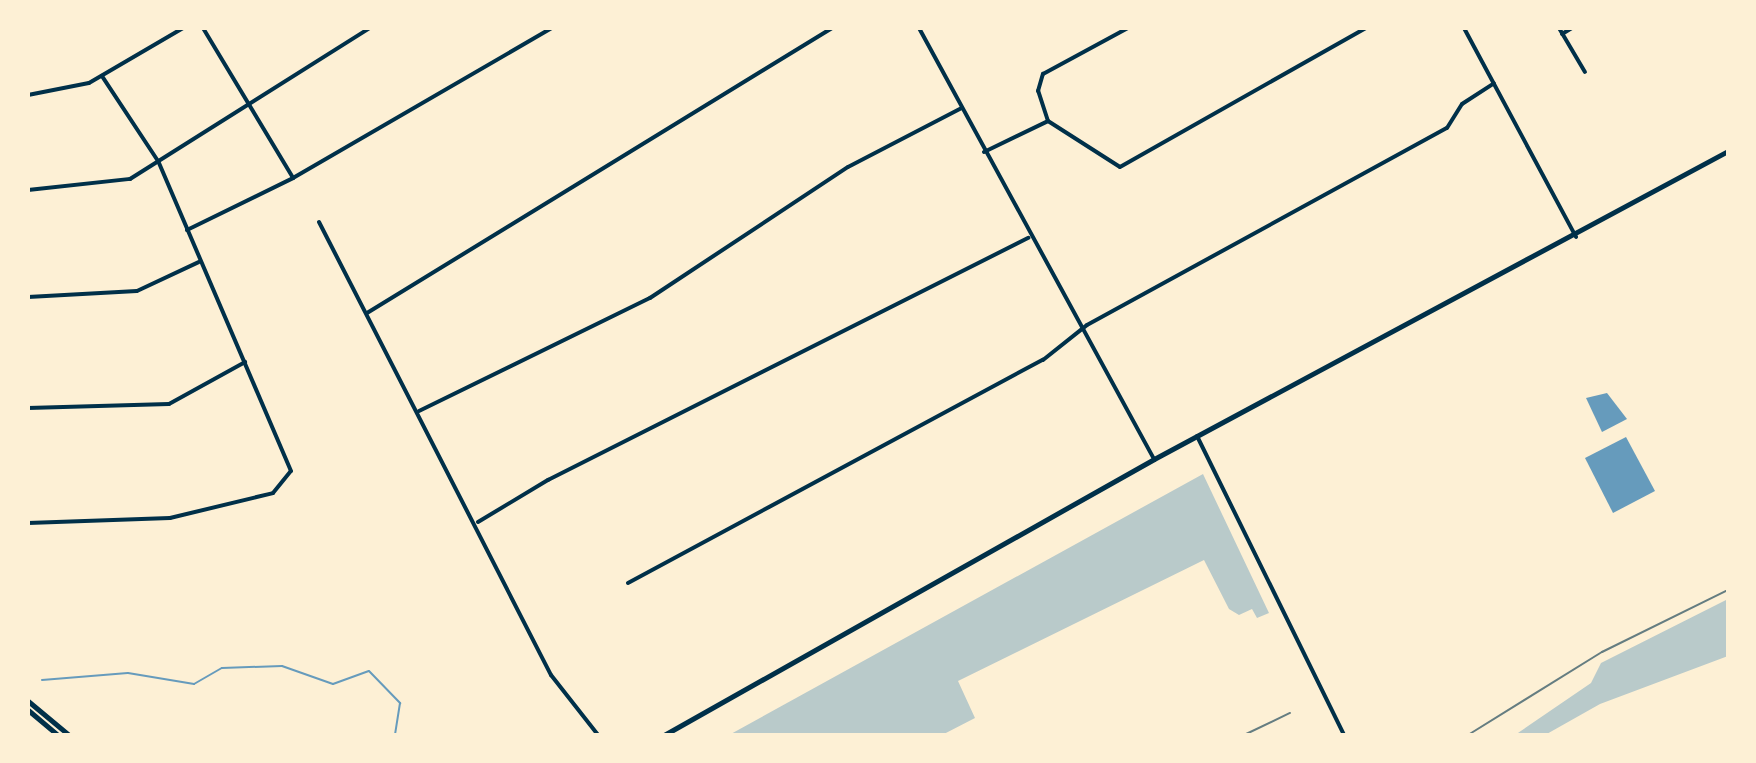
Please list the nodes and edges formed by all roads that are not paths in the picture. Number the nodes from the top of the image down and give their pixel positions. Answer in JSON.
{"nodes":[{"id":1,"x":183,"y":28,"type":"edge"},
{"id":2,"x":203,"y":28,"type":"edge"},
{"id":3,"x":370,"y":28,"type":"edge"},
{"id":4,"x":552,"y":28,"type":"edge"},
{"id":5,"x":832,"y":28,"type":"edge"},
{"id":6,"x":919,"y":28,"type":"edge"},
{"id":7,"x":1128,"y":28,"type":"edge"},
{"id":8,"x":1366,"y":28,"type":"edge"},
{"id":9,"x":1464,"y":28,"type":"edge"},
{"id":10,"x":1572,"y":28,"type":"edge"},
{"id":11,"x":1561,"y":31,"type":"edge"},
{"id":12,"x":1585,"y":72,"type":"dead end"},
{"id":13,"x":102,"y":76,"type":"junction"},
{"id":14,"x":1494,"y":83,"type":"junction"},
{"id":15,"x":28,"y":95,"type":"edge"},
{"id":16,"x":247,"y":104,"type":"junction"},
{"id":17,"x":962,"y":108,"type":"junction"},
{"id":18,"x":1048,"y":121,"type":"junction"},
{"id":19,"x":1728,"y":151,"type":"edge"},
{"id":20,"x":984,"y":152,"type":"junction"},
{"id":21,"x":158,"y":161,"type":"junction"},
{"id":22,"x":293,"y":178,"type":"junction"},
{"id":23,"x":28,"y":190,"type":"edge"},
{"id":24,"x":319,"y":222,"type":"dead end"},
{"id":25,"x":187,"y":230,"type":"junction"},
{"id":26,"x":1576,"y":237,"type":"junction"},
{"id":27,"x":1028,"y":238,"type":"junction"},
{"id":28,"x":199,"y":262,"type":"junction"},
{"id":29,"x":28,"y":297,"type":"edge"},
{"id":30,"x":367,"y":313,"type":"junction"},
{"id":31,"x":1080,"y":334,"type":"junction"},
{"id":32,"x":245,"y":362,"type":"junction"},
{"id":33,"x":28,"y":408,"type":"edge"},
{"id":34,"x":419,"y":411,"type":"junction"},
{"id":35,"x":1197,"y":436,"type":"junction"},
{"id":36,"x":1154,"y":459,"type":"junction"},
{"id":37,"x":478,"y":522,"type":"junction"},
{"id":38,"x":28,"y":523,"type":"edge"},
{"id":39,"x":628,"y":583,"type":"dead end"},
{"id":40,"x":28,"y":701,"type":"edge"},
{"id":41,"x":28,"y":710,"type":"edge"},
{"id":42,"x":58,"y":735,"type":"edge"},
{"id":43,"x":72,"y":735,"type":"edge"},
{"id":44,"x":598,"y":735,"type":"edge"},
{"id":45,"x":664,"y":735,"type":"edge"},
{"id":46,"x":1344,"y":735,"type":"edge"}],
"edges":[{"from":1,"to":13,"type":"street"},
{"from":2,"to":16,"type":"street"},
{"from":3,"to":16,"type":"street"},
{"from":4,"to":22,"type":"street"},
{"from":5,"to":30,"type":"street"},
{"from":6,"to":17,"type":"street"},
{"from":7,"to":18,"type":"street"},
{"from":8,"to":18,"type":"street"},
{"from":9,"to":14,"type":"street"},
{"from":10,"to":11,"type":"street"},
{"from":11,"to":12,"type":"street"},
{"from":13,"to":15,"type":"street"},
{"from":13,"to":21,"type":"street"},
{"from":14,"to":26,"type":"street"},
{"from":14,"to":31,"type":"street"},
{"from":16,"to":21,"type":"street"},
{"from":16,"to":22,"type":"street"},
{"from":17,"to":20,"type":"street"},
{"from":17,"to":34,"type":"street"},
{"from":18,"to":20,"type":"street"},
{"from":19,"to":26,"type":"main road"},
{"from":20,"to":27,"type":"street"},
{"from":21,"to":23,"type":"street"},
{"from":21,"to":25,"type":"street"},
{"from":22,"to":25,"type":"street"},
{"from":24,"to":30,"type":"street"},
{"from":25,"to":28,"type":"street"},
{"from":26,"to":35,"type":"main road"},
{"from":27,"to":31,"type":"street"},
{"from":27,"to":37,"type":"street"},
{"from":28,"to":29,"type":"street"},
{"from":28,"to":32,"type":"street"},
{"from":30,"to":34,"type":"street"},
{"from":31,"to":36,"type":"street"},
{"from":31,"to":39,"type":"street"},
{"from":32,"to":33,"type":"street"},
{"from":32,"to":38,"type":"street"},
{"from":34,"to":37,"type":"street"},
{"from":35,"to":36,"type":"main road"},
{"from":35,"to":46,"type":"street"},
{"from":36,"to":45,"type":"main road"},
{"from":37,"to":44,"type":"street"},
{"from":40,"to":43,"type":"main road"},
{"from":41,"to":42,"type":"main road"}]}
